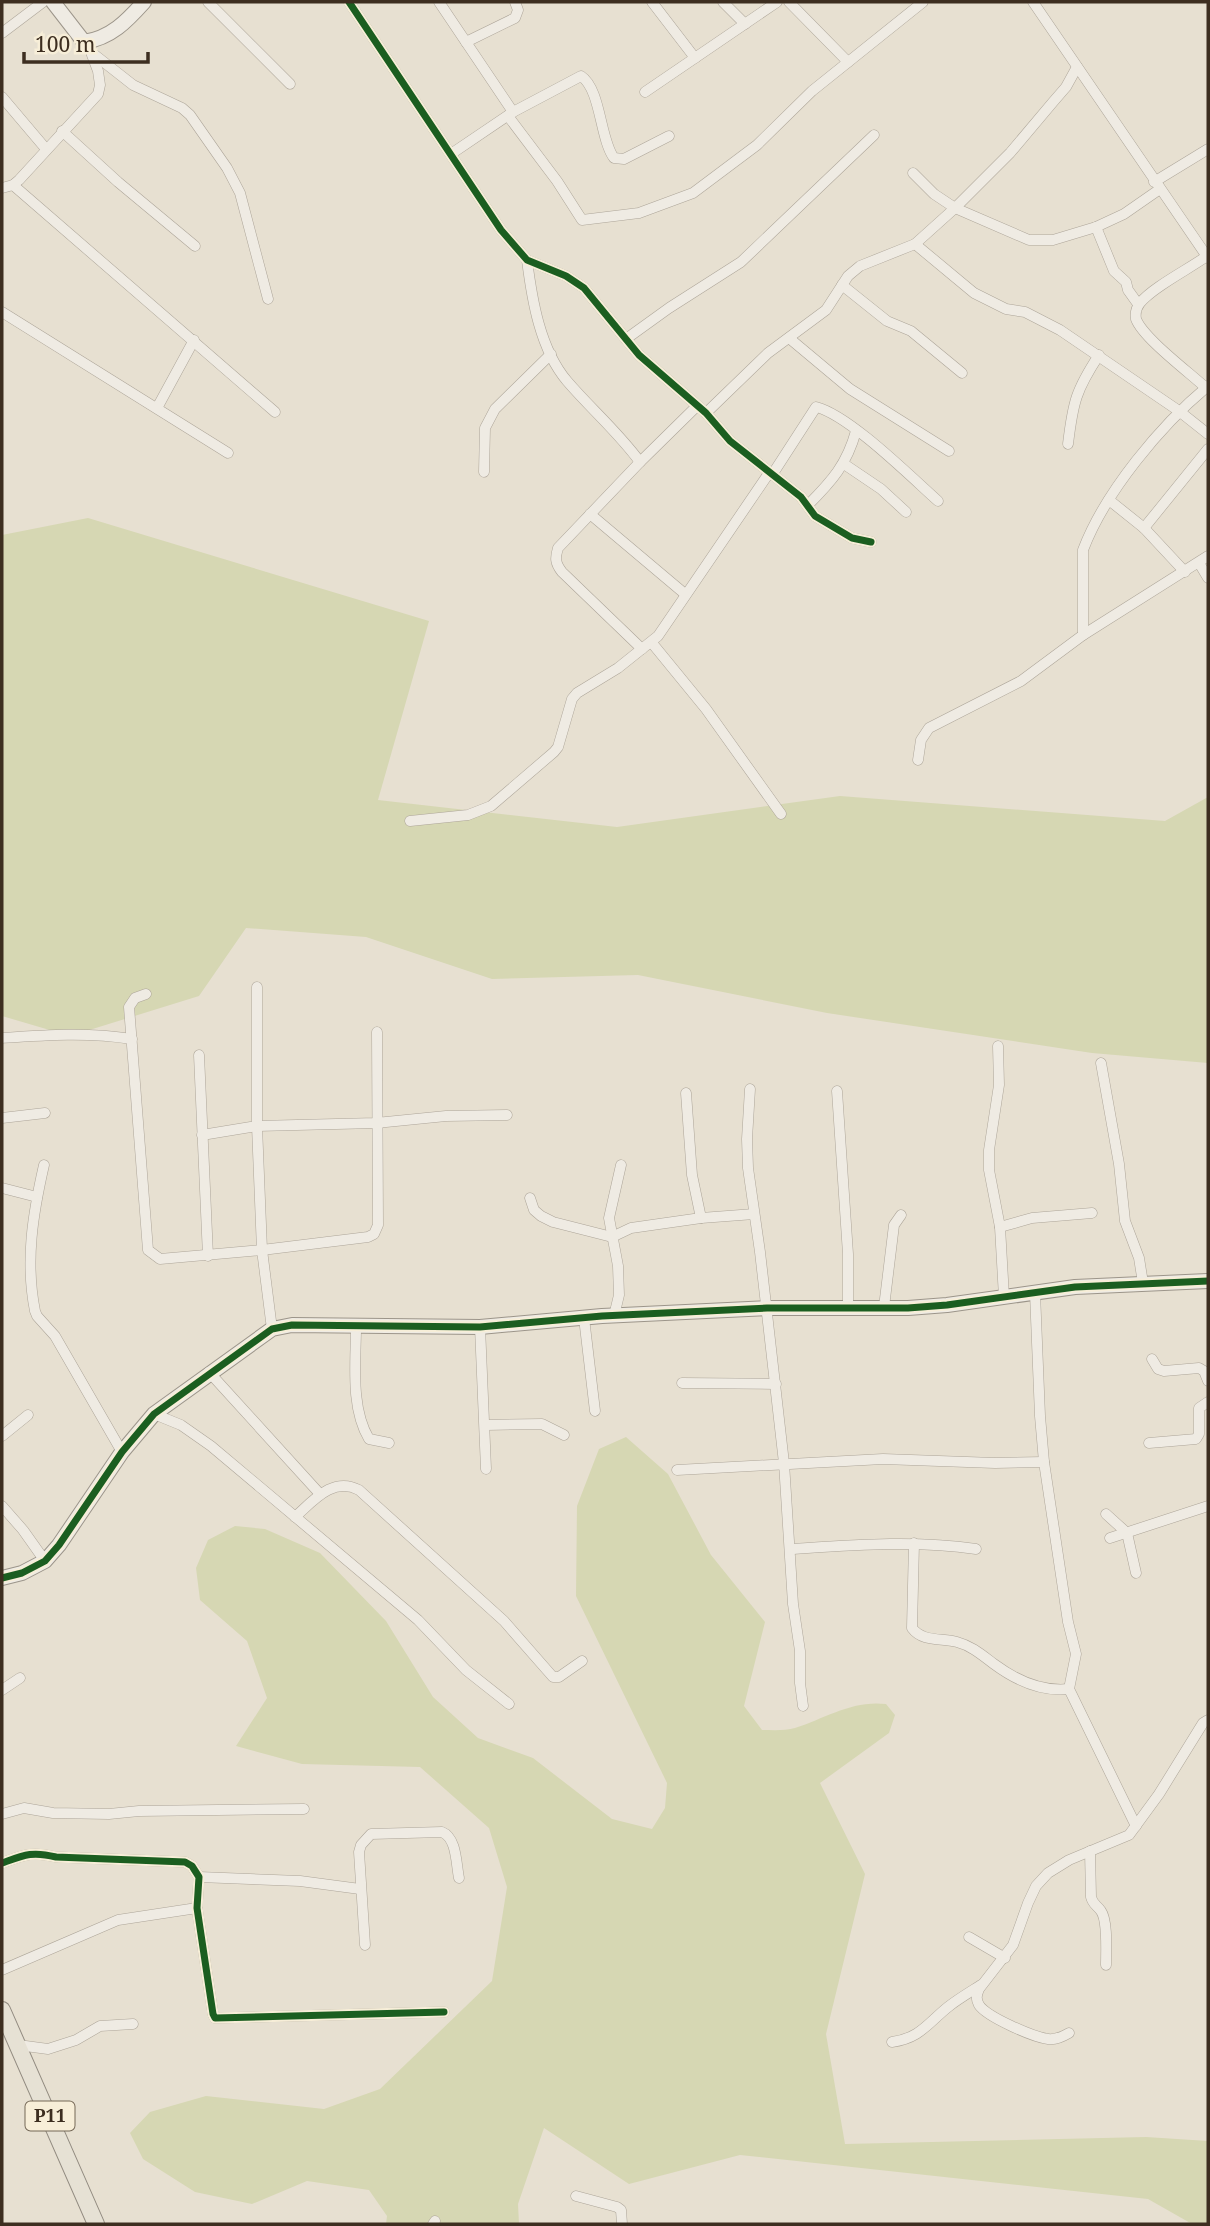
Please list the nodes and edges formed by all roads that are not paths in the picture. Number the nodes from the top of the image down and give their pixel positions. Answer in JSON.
{"nodes":[{"id":1,"x":43,"y":2,"type":"edge"},
{"id":2,"x":53,"y":2,"type":"edge"},
{"id":3,"x":144,"y":2,"type":"edge"},
{"id":4,"x":208,"y":2,"type":"edge"},
{"id":5,"x":349,"y":2,"type":"edge"},
{"id":6,"x":439,"y":2,"type":"edge"},
{"id":7,"x":515,"y":2,"type":"edge"},
{"id":8,"x":652,"y":2,"type":"edge"},
{"id":9,"x":723,"y":2,"type":"edge"},
{"id":10,"x":777,"y":2,"type":"edge"},
{"id":11,"x":789,"y":2,"type":"edge"},
{"id":12,"x":923,"y":2,"type":"edge"},
{"id":13,"x":1033,"y":2,"type":"edge"},
{"id":14,"x":745,"y":24,"type":"junction"},
{"id":15,"x":2,"y":33,"type":"edge"},
{"id":16,"x":466,"y":42,"type":"junction"},
{"id":17,"x":88,"y":47,"type":"junction"},
{"id":18,"x":695,"y":58,"type":"junction"},
{"id":19,"x":848,"y":62,"type":"junction"},
{"id":20,"x":1077,"y":67,"type":"junction"},
{"id":21,"x":290,"y":84,"type":"dead end"},
{"id":22,"x":645,"y":92,"type":"dead end"},
{"id":23,"x":2,"y":97,"type":"edge"},
{"id":24,"x":510,"y":114,"type":"junction"},
{"id":25,"x":62,"y":131,"type":"junction"},
{"id":26,"x":874,"y":135,"type":"dead end"},
{"id":27,"x":669,"y":136,"type":"dead end"},
{"id":28,"x":46,"y":149,"type":"junction"},
{"id":29,"x":1208,"y":149,"type":"edge"},
{"id":30,"x":451,"y":154,"type":"junction"},
{"id":31,"x":913,"y":173,"type":"dead end"},
{"id":32,"x":1157,"y":186,"type":"junction"},
{"id":33,"x":7,"y":187,"type":"edge"},
{"id":34,"x":955,"y":208,"type":"junction"},
{"id":35,"x":1096,"y":227,"type":"junction"},
{"id":36,"x":915,"y":244,"type":"junction"},
{"id":37,"x":195,"y":246,"type":"dead end"},
{"id":38,"x":1208,"y":257,"type":"edge"},
{"id":39,"x":527,"y":260,"type":"junction"},
{"id":40,"x":842,"y":285,"type":"junction"},
{"id":41,"x":268,"y":299,"type":"dead end"},
{"id":42,"x":1138,"y":304,"type":"junction"},
{"id":43,"x":2,"y":312,"type":"edge"},
{"id":44,"x":789,"y":338,"type":"junction"},
{"id":45,"x":626,"y":339,"type":"junction"},
{"id":46,"x":194,"y":340,"type":"junction"},
{"id":47,"x":551,"y":354,"type":"junction"},
{"id":48,"x":1099,"y":355,"type":"junction"},
{"id":49,"x":962,"y":373,"type":"dead end"},
{"id":50,"x":1207,"y":387,"type":"edge"},
{"id":51,"x":697,"y":406,"type":"junction"},
{"id":52,"x":157,"y":408,"type":"junction"},
{"id":53,"x":1179,"y":411,"type":"junction"},
{"id":54,"x":275,"y":412,"type":"dead end"},
{"id":55,"x":706,"y":414,"type":"junction"},
{"id":56,"x":856,"y":431,"type":"junction"},
{"id":57,"x":1208,"y":434,"type":"edge"},
{"id":58,"x":1068,"y":444,"type":"dead end"},
{"id":59,"x":1208,"y":449,"type":"edge"},
{"id":60,"x":949,"y":452,"type":"dead end"},
{"id":61,"x":228,"y":453,"type":"dead end"},
{"id":62,"x":639,"y":462,"type":"junction"},
{"id":63,"x":845,"y":464,"type":"junction"},
{"id":64,"x":484,"y":472,"type":"dead end"},
{"id":65,"x":771,"y":475,"type":"junction"},
{"id":66,"x":1109,"y":500,"type":"junction"},
{"id":67,"x":938,"y":501,"type":"dead end"},
{"id":68,"x":808,"y":505,"type":"junction"},
{"id":69,"x":906,"y":512,"type":"dead end"},
{"id":70,"x":590,"y":514,"type":"junction"},
{"id":71,"x":1144,"y":528,"type":"junction"},
{"id":72,"x":871,"y":542,"type":"dead end"},
{"id":73,"x":1208,"y":556,"type":"edge"},
{"id":74,"x":1199,"y":563,"type":"junction"},
{"id":75,"x":1185,"y":572,"type":"junction"},
{"id":76,"x":1208,"y":578,"type":"edge"},
{"id":77,"x":685,"y":594,"type":"junction"},
{"id":78,"x":1083,"y":635,"type":"junction"},
{"id":79,"x":652,"y":643,"type":"junction"},
{"id":80,"x":642,"y":649,"type":"junction"},
{"id":81,"x":918,"y":760,"type":"dead end"},
{"id":82,"x":781,"y":814,"type":"dead end"},
{"id":83,"x":410,"y":821,"type":"dead end"},
{"id":84,"x":257,"y":987,"type":"dead end"},
{"id":85,"x":146,"y":994,"type":"dead end"},
{"id":86,"x":377,"y":1032,"type":"dead end"},
{"id":87,"x":2,"y":1038,"type":"edge"},
{"id":88,"x":132,"y":1039,"type":"junction"},
{"id":89,"x":998,"y":1046,"type":"dead end"},
{"id":90,"x":199,"y":1055,"type":"dead end"},
{"id":91,"x":1101,"y":1063,"type":"dead end"},
{"id":92,"x":750,"y":1089,"type":"dead end"},
{"id":93,"x":837,"y":1091,"type":"dead end"},
{"id":94,"x":686,"y":1093,"type":"dead end"},
{"id":95,"x":45,"y":1113,"type":"dead end"},
{"id":96,"x":507,"y":1115,"type":"dead end"},
{"id":97,"x":2,"y":1118,"type":"edge"},
{"id":98,"x":376,"y":1122,"type":"junction"},
{"id":99,"x":257,"y":1126,"type":"junction"},
{"id":100,"x":202,"y":1135,"type":"junction"},
{"id":101,"x":44,"y":1165,"type":"dead end"},
{"id":102,"x":621,"y":1165,"type":"dead end"},
{"id":103,"x":2,"y":1188,"type":"edge"},
{"id":104,"x":37,"y":1197,"type":"junction"},
{"id":105,"x":530,"y":1198,"type":"dead end"},
{"id":106,"x":1092,"y":1213,"type":"dead end"},
{"id":107,"x":754,"y":1214,"type":"junction"},
{"id":108,"x":901,"y":1215,"type":"dead end"},
{"id":109,"x":701,"y":1218,"type":"junction"},
{"id":110,"x":1000,"y":1227,"type":"junction"},
{"id":111,"x":612,"y":1237,"type":"junction"},
{"id":112,"x":262,"y":1250,"type":"junction"},
{"id":113,"x":208,"y":1256,"type":"junction"},
{"id":114,"x":1208,"y":1281,"type":"edge"},
{"id":115,"x":1143,"y":1283,"type":"junction"},
{"id":116,"x":1035,"y":1293,"type":"junction"},
{"id":117,"x":1004,"y":1297,"type":"junction"},
{"id":118,"x":848,"y":1307,"type":"junction"},
{"id":119,"x":884,"y":1307,"type":"junction"},
{"id":120,"x":767,"y":1308,"type":"junction"},
{"id":121,"x":614,"y":1316,"type":"junction"},
{"id":122,"x":584,"y":1318,"type":"junction"},
{"id":123,"x":356,"y":1326,"type":"junction"},
{"id":124,"x":480,"y":1327,"type":"junction"},
{"id":125,"x":272,"y":1329,"type":"junction"},
{"id":126,"x":1152,"y":1359,"type":"dead end"},
{"id":127,"x":209,"y":1372,"type":"junction"},
{"id":128,"x":1208,"y":1381,"type":"edge"},
{"id":129,"x":682,"y":1383,"type":"dead end"},
{"id":130,"x":776,"y":1384,"type":"junction"},
{"id":131,"x":1208,"y":1402,"type":"edge"},
{"id":132,"x":595,"y":1411,"type":"dead end"},
{"id":133,"x":153,"y":1414,"type":"junction"},
{"id":134,"x":28,"y":1415,"type":"dead end"},
{"id":135,"x":486,"y":1425,"type":"junction"},
{"id":136,"x":564,"y":1435,"type":"dead end"},
{"id":137,"x":2,"y":1436,"type":"edge"},
{"id":138,"x":389,"y":1443,"type":"dead end"},
{"id":139,"x":1149,"y":1443,"type":"dead end"},
{"id":140,"x":122,"y":1452,"type":"junction"},
{"id":141,"x":1044,"y":1462,"type":"junction"},
{"id":142,"x":784,"y":1463,"type":"junction"},
{"id":143,"x":486,"y":1469,"type":"dead end"},
{"id":144,"x":677,"y":1470,"type":"dead end"},
{"id":145,"x":320,"y":1494,"type":"junction"},
{"id":146,"x":2,"y":1506,"type":"edge"},
{"id":147,"x":1208,"y":1506,"type":"edge"},
{"id":148,"x":1106,"y":1514,"type":"dead end"},
{"id":149,"x":295,"y":1517,"type":"junction"},
{"id":150,"x":1127,"y":1533,"type":"junction"},
{"id":151,"x":1110,"y":1538,"type":"dead end"},
{"id":152,"x":914,"y":1543,"type":"junction"},
{"id":153,"x":790,"y":1549,"type":"junction"},
{"id":154,"x":976,"y":1549,"type":"dead end"},
{"id":155,"x":45,"y":1561,"type":"junction"},
{"id":156,"x":1136,"y":1573,"type":"dead end"},
{"id":157,"x":2,"y":1578,"type":"edge"},
{"id":158,"x":582,"y":1661,"type":"dead end"},
{"id":159,"x":20,"y":1678,"type":"dead end"},
{"id":160,"x":1069,"y":1689,"type":"junction"},
{"id":161,"x":2,"y":1690,"type":"edge"},
{"id":162,"x":509,"y":1704,"type":"dead end"},
{"id":163,"x":803,"y":1706,"type":"dead end"},
{"id":164,"x":1208,"y":1720,"type":"edge"},
{"id":165,"x":304,"y":1809,"type":"dead end"},
{"id":166,"x":2,"y":1814,"type":"edge"},
{"id":167,"x":1136,"y":1826,"type":"junction"},
{"id":168,"x":1090,"y":1851,"type":"junction"},
{"id":169,"x":2,"y":1863,"type":"edge"},
{"id":170,"x":199,"y":1877,"type":"junction"},
{"id":171,"x":458,"y":1878,"type":"dead end"},
{"id":172,"x":360,"y":1889,"type":"junction"},
{"id":173,"x":197,"y":1908,"type":"junction"},
{"id":174,"x":969,"y":1937,"type":"dead end"},
{"id":175,"x":365,"y":1945,"type":"dead end"},
{"id":176,"x":1005,"y":1958,"type":"junction"},
{"id":177,"x":1106,"y":1965,"type":"dead end"},
{"id":178,"x":2,"y":1970,"type":"edge"},
{"id":179,"x":988,"y":1981,"type":"junction"},
{"id":180,"x":2,"y":2010,"type":"edge"},
{"id":181,"x":444,"y":2012,"type":"dead end"},
{"id":182,"x":133,"y":2024,"type":"dead end"},
{"id":183,"x":1069,"y":2033,"type":"dead end"},
{"id":184,"x":892,"y":2042,"type":"dead end"},
{"id":185,"x":18,"y":2045,"type":"junction"},
{"id":186,"x":576,"y":2196,"type":"dead end"},
{"id":187,"x":96,"y":2224,"type":"edge"},
{"id":188,"x":622,"y":2224,"type":"edge"}],
"edges":[{"from":1,"to":15,"type":"street"},
{"from":2,"to":17,"type":"street"},
{"from":3,"to":17,"type":"street"},
{"from":4,"to":21,"type":"street"},
{"from":5,"to":30,"type":"street"},
{"from":6,"to":16,"type":"street"},
{"from":7,"to":16,"type":"street"},
{"from":8,"to":18,"type":"street"},
{"from":9,"to":14,"type":"street"},
{"from":10,"to":14,"type":"street"},
{"from":11,"to":19,"type":"street"},
{"from":12,"to":19,"type":"street"},
{"from":13,"to":20,"type":"street"},
{"from":14,"to":18,"type":"street"},
{"from":16,"to":24,"type":"street"},
{"from":17,"to":25,"type":"street"},
{"from":17,"to":41,"type":"street"},
{"from":18,"to":22,"type":"street"},
{"from":19,"to":24,"type":"street"},
{"from":20,"to":32,"type":"street"},
{"from":20,"to":34,"type":"street"},
{"from":23,"to":28,"type":"street"},
{"from":24,"to":27,"type":"street"},
{"from":24,"to":30,"type":"street"},
{"from":25,"to":28,"type":"street"},
{"from":25,"to":37,"type":"street"},
{"from":26,"to":45,"type":"street"},
{"from":28,"to":33,"type":"street"},
{"from":29,"to":32,"type":"street"},
{"from":30,"to":39,"type":"street"},
{"from":31,"to":34,"type":"street"},
{"from":32,"to":35,"type":"street"},
{"from":32,"to":38,"type":"street"},
{"from":33,"to":46,"type":"street"},
{"from":34,"to":35,"type":"street"},
{"from":34,"to":36,"type":"street"},
{"from":35,"to":42,"type":"street"},
{"from":36,"to":40,"type":"street"},
{"from":36,"to":48,"type":"street"},
{"from":38,"to":42,"type":"street"},
{"from":39,"to":45,"type":"street"},
{"from":39,"to":47,"type":"street"},
{"from":40,"to":44,"type":"street"},
{"from":40,"to":49,"type":"street"},
{"from":42,"to":50,"type":"street"},
{"from":43,"to":52,"type":"street"},
{"from":44,"to":55,"type":"street"},
{"from":44,"to":60,"type":"street"},
{"from":45,"to":51,"type":"street"},
{"from":46,"to":52,"type":"street"},
{"from":46,"to":54,"type":"street"},
{"from":47,"to":62,"type":"street"},
{"from":47,"to":64,"type":"street"},
{"from":48,"to":53,"type":"street"},
{"from":48,"to":58,"type":"street"},
{"from":50,"to":53,"type":"street"},
{"from":51,"to":55,"type":"street"},
{"from":51,"to":62,"type":"street"},
{"from":52,"to":61,"type":"street"},
{"from":53,"to":57,"type":"street"},
{"from":53,"to":66,"type":"street"},
{"from":55,"to":65,"type":"street"},
{"from":56,"to":63,"type":"street"},
{"from":56,"to":65,"type":"street"},
{"from":56,"to":67,"type":"street"},
{"from":59,"to":71,"type":"street"},
{"from":62,"to":70,"type":"street"},
{"from":63,"to":68,"type":"street"},
{"from":63,"to":69,"type":"street"},
{"from":65,"to":68,"type":"street"},
{"from":65,"to":77,"type":"street"},
{"from":66,"to":71,"type":"street"},
{"from":66,"to":78,"type":"street"},
{"from":68,"to":72,"type":"street"},
{"from":70,"to":77,"type":"street"},
{"from":70,"to":80,"type":"street"},
{"from":71,"to":75,"type":"street"},
{"from":73,"to":74,"type":"street"},
{"from":74,"to":75,"type":"street"},
{"from":74,"to":76,"type":"street"},
{"from":75,"to":78,"type":"street"},
{"from":77,"to":79,"type":"street"},
{"from":78,"to":81,"type":"street"},
{"from":79,"to":80,"type":"street"},
{"from":79,"to":82,"type":"street"},
{"from":80,"to":83,"type":"street"},
{"from":84,"to":99,"type":"street"},
{"from":85,"to":88,"type":"street"},
{"from":86,"to":98,"type":"street"},
{"from":87,"to":88,"type":"street"},
{"from":88,"to":113,"type":"street"},
{"from":89,"to":110,"type":"street"},
{"from":90,"to":100,"type":"street"},
{"from":91,"to":115,"type":"street"},
{"from":92,"to":107,"type":"street"},
{"from":93,"to":118,"type":"street"},
{"from":94,"to":109,"type":"street"},
{"from":95,"to":97,"type":"street"},
{"from":96,"to":98,"type":"street"},
{"from":98,"to":99,"type":"street"},
{"from":98,"to":112,"type":"street"},
{"from":99,"to":100,"type":"street"},
{"from":99,"to":112,"type":"street"},
{"from":100,"to":113,"type":"street"},
{"from":101,"to":104,"type":"street"},
{"from":102,"to":111,"type":"street"},
{"from":103,"to":104,"type":"street"},
{"from":104,"to":140,"type":"street"},
{"from":105,"to":111,"type":"street"},
{"from":106,"to":110,"type":"street"},
{"from":107,"to":109,"type":"street"},
{"from":107,"to":120,"type":"street"},
{"from":108,"to":119,"type":"street"},
{"from":109,"to":111,"type":"street"},
{"from":110,"to":117,"type":"street"},
{"from":111,"to":121,"type":"street"},
{"from":112,"to":113,"type":"street"},
{"from":112,"to":125,"type":"street"},
{"from":114,"to":115,"type":"street"},
{"from":115,"to":116,"type":"street"},
{"from":116,"to":117,"type":"street"},
{"from":116,"to":141,"type":"street"},
{"from":117,"to":119,"type":"street"},
{"from":118,"to":119,"type":"street"},
{"from":118,"to":120,"type":"street"},
{"from":120,"to":121,"type":"street"},
{"from":120,"to":130,"type":"street"},
{"from":121,"to":122,"type":"street"},
{"from":122,"to":124,"type":"street"},
{"from":122,"to":132,"type":"street"},
{"from":123,"to":124,"type":"street"},
{"from":123,"to":125,"type":"street"},
{"from":123,"to":138,"type":"street"},
{"from":124,"to":135,"type":"street"},
{"from":125,"to":127,"type":"street"},
{"from":126,"to":128,"type":"street"},
{"from":127,"to":133,"type":"street"},
{"from":127,"to":145,"type":"street"},
{"from":129,"to":130,"type":"street"},
{"from":130,"to":142,"type":"street"},
{"from":131,"to":139,"type":"street"},
{"from":133,"to":140,"type":"street"},
{"from":133,"to":149,"type":"street"},
{"from":134,"to":137,"type":"street"},
{"from":135,"to":136,"type":"street"},
{"from":135,"to":143,"type":"street"},
{"from":140,"to":155,"type":"street"},
{"from":141,"to":142,"type":"street"},
{"from":141,"to":160,"type":"street"},
{"from":142,"to":144,"type":"street"},
{"from":142,"to":153,"type":"street"},
{"from":145,"to":149,"type":"street"},
{"from":145,"to":158,"type":"street"},
{"from":146,"to":155,"type":"street"},
{"from":147,"to":150,"type":"street"},
{"from":148,"to":150,"type":"street"},
{"from":149,"to":162,"type":"street"},
{"from":150,"to":151,"type":"street"},
{"from":150,"to":156,"type":"street"},
{"from":152,"to":153,"type":"street"},
{"from":152,"to":154,"type":"street"},
{"from":152,"to":160,"type":"street"},
{"from":153,"to":163,"type":"street"},
{"from":155,"to":157,"type":"street"},
{"from":159,"to":161,"type":"street"},
{"from":160,"to":167,"type":"street"},
{"from":164,"to":167,"type":"street"},
{"from":165,"to":166,"type":"street"},
{"from":167,"to":168,"type":"street"},
{"from":168,"to":176,"type":"street"},
{"from":168,"to":177,"type":"street"},
{"from":169,"to":170,"type":"street"},
{"from":170,"to":172,"type":"street"},
{"from":170,"to":173,"type":"street"},
{"from":171,"to":172,"type":"street"},
{"from":172,"to":175,"type":"street"},
{"from":173,"to":178,"type":"street"},
{"from":173,"to":181,"type":"street"},
{"from":174,"to":176,"type":"street"},
{"from":176,"to":179,"type":"street"},
{"from":179,"to":183,"type":"street"},
{"from":179,"to":184,"type":"street"},
{"from":180,"to":185,"type":"main road","number":"P11"},
{"from":182,"to":185,"type":"street"},
{"from":185,"to":187,"type":"main road","number":"P11"},
{"from":186,"to":188,"type":"street"}]}
